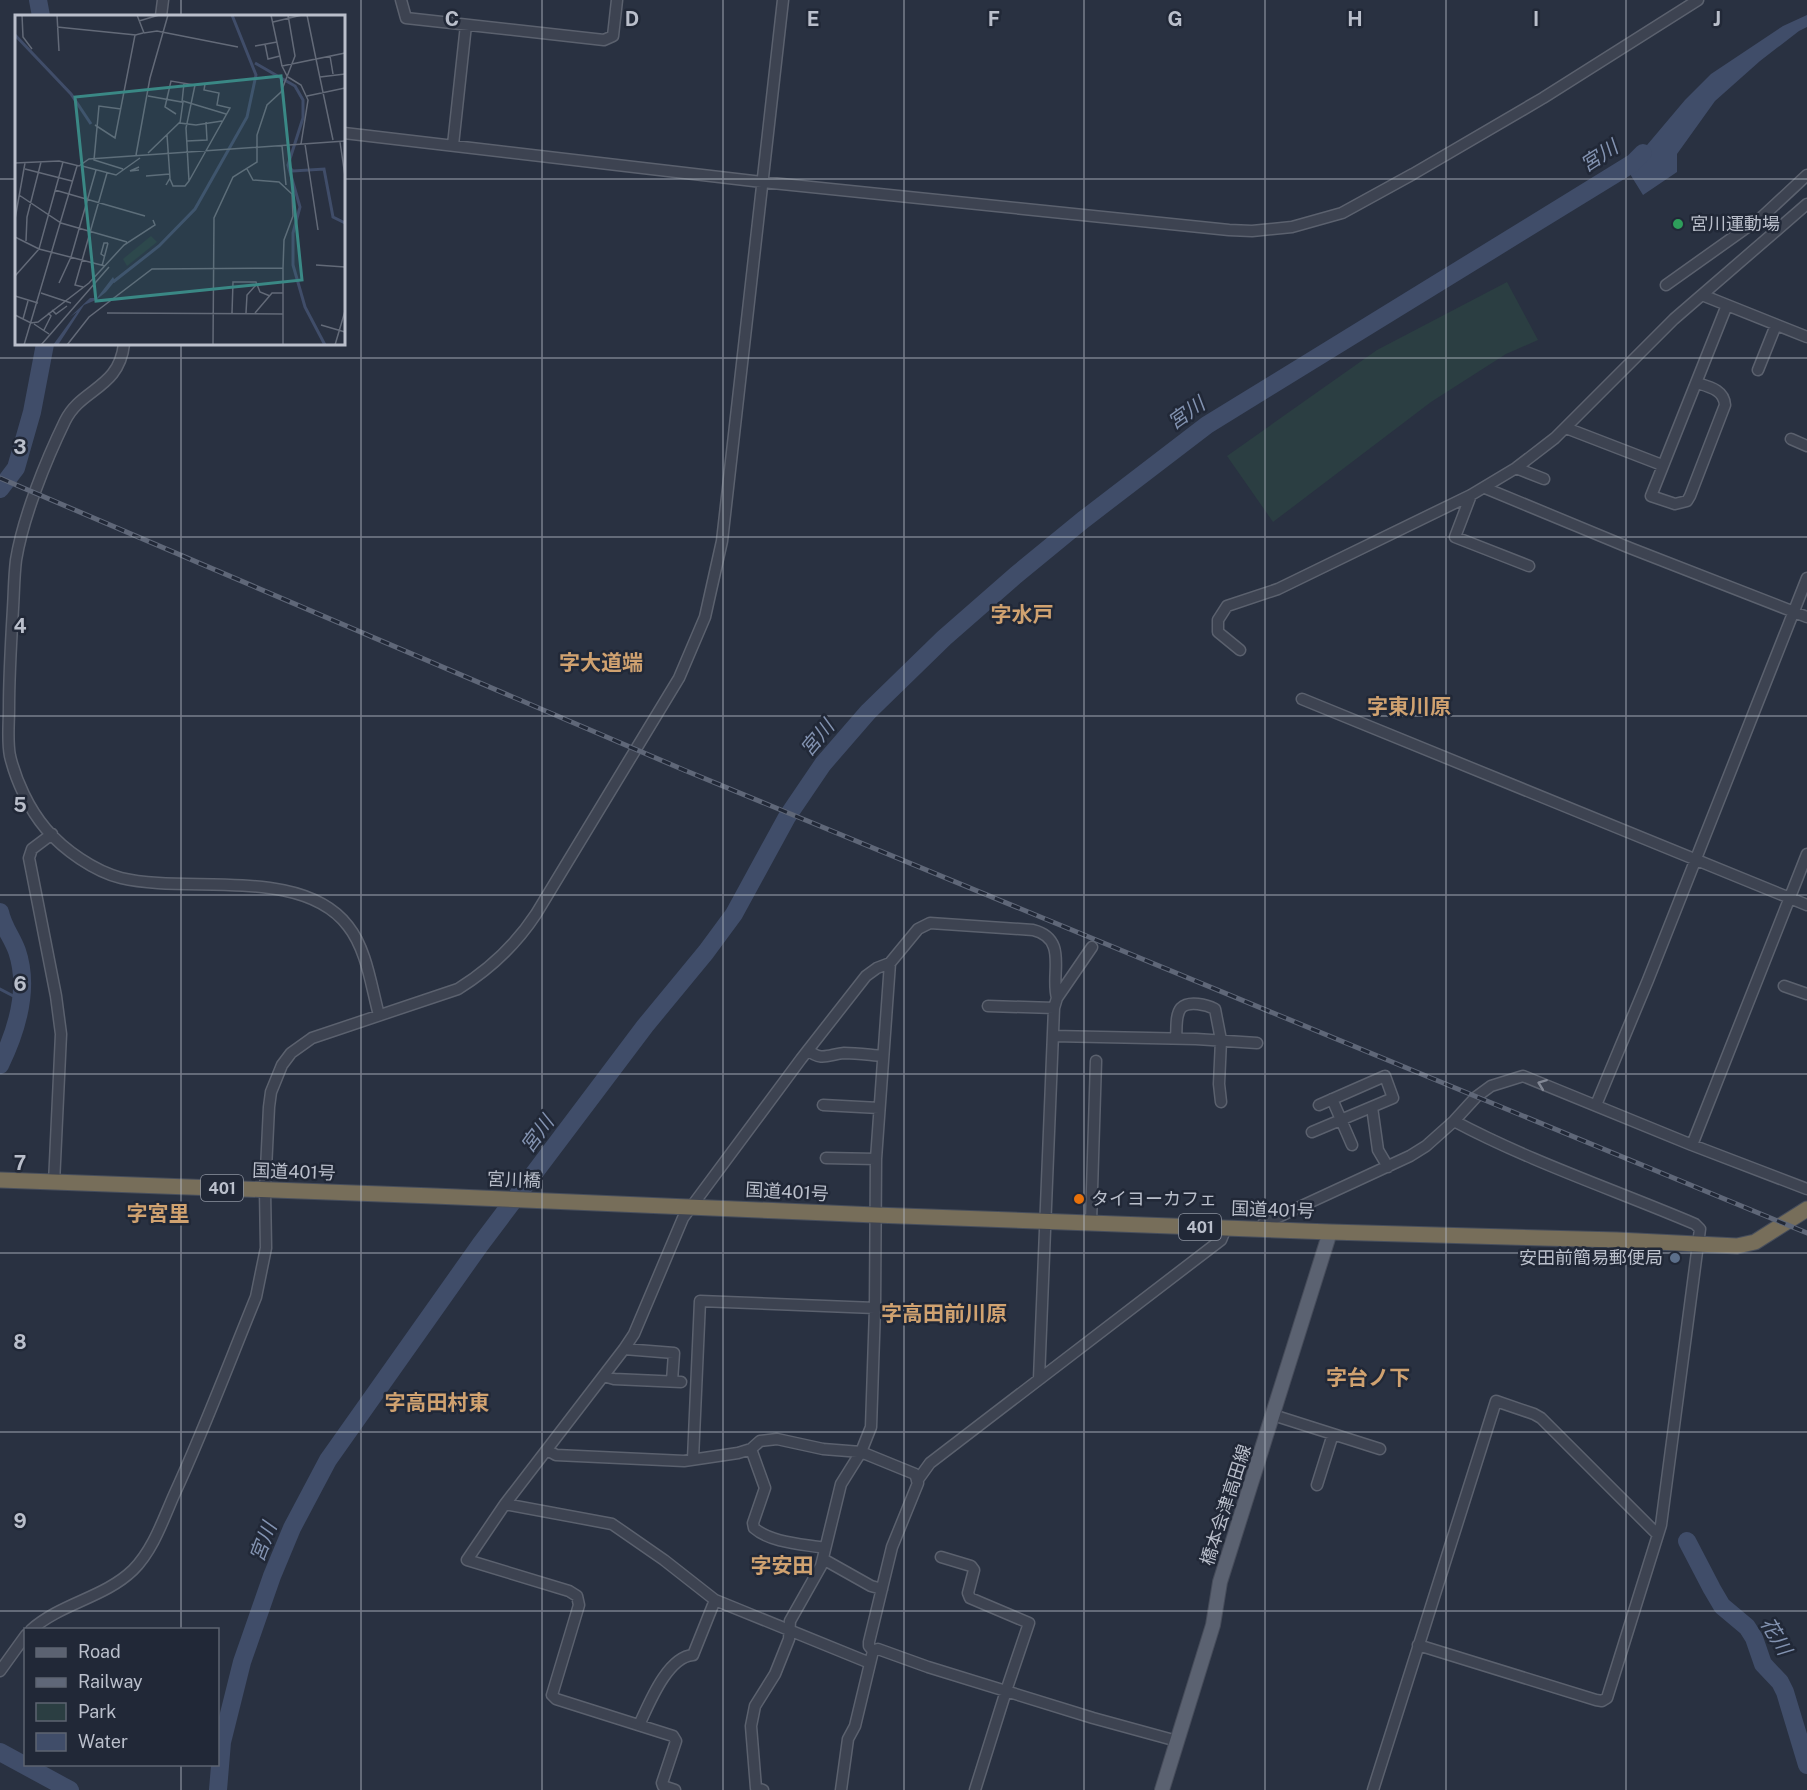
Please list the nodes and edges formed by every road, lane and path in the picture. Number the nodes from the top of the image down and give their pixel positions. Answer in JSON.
{"nodes":[{"id":1,"x":163,"y":0,"type":"edge"},
{"id":2,"x":401,"y":0,"type":"edge"},
{"id":3,"x":617,"y":0,"type":"edge"},
{"id":4,"x":783,"y":0,"type":"edge"},
{"id":5,"x":1698,"y":0,"type":"edge"},
{"id":6,"x":161,"y":15,"type":"edge"},
{"id":7,"x":466,"y":25,"type":"junction"},
{"id":8,"x":345,"y":133,"type":"edge"},
{"id":9,"x":453,"y":145,"type":"junction"},
{"id":10,"x":1807,"y":175,"type":"edge"},
{"id":11,"x":762,"y":182,"type":"junction"},
{"id":12,"x":1807,"y":204,"type":"edge"},
{"id":13,"x":1666,"y":285,"type":"dead end"},
{"id":14,"x":1702,"y":295,"type":"junction"},
{"id":15,"x":1727,"y":305,"type":"junction"},
{"id":16,"x":1776,"y":325,"type":"junction"},
{"id":17,"x":1807,"y":337,"type":"edge"},
{"id":18,"x":124,"y":345,"type":"edge"},
{"id":19,"x":1758,"y":370,"type":"dead end"},
{"id":20,"x":1697,"y":383,"type":"junction"},
{"id":21,"x":1566,"y":428,"type":"junction"},
{"id":22,"x":1791,"y":439,"type":"dead end"},
{"id":23,"x":1807,"y":446,"type":"edge"},
{"id":24,"x":1662,"y":465,"type":"junction"},
{"id":25,"x":1516,"y":468,"type":"junction"},
{"id":26,"x":1544,"y":479,"type":"dead end"},
{"id":27,"x":1485,"y":488,"type":"junction"},
{"id":28,"x":1472,"y":495,"type":"junction"},
{"id":29,"x":1528,"y":566,"type":"dead end"},
{"id":30,"x":1807,"y":578,"type":"edge"},
{"id":31,"x":1794,"y":612,"type":"junction"},
{"id":32,"x":1807,"y":617,"type":"edge"},
{"id":33,"x":1240,"y":650,"type":"dead end"},
{"id":34,"x":1302,"y":699,"type":"dead end"},
{"id":35,"x":52,"y":834,"type":"junction"},
{"id":36,"x":1807,"y":854,"type":"edge"},
{"id":37,"x":1694,"y":860,"type":"junction"},
{"id":38,"x":1789,"y":898,"type":"junction"},
{"id":39,"x":1807,"y":905,"type":"edge"},
{"id":40,"x":1092,"y":947,"type":"dead end"},
{"id":41,"x":890,"y":963,"type":"junction"},
{"id":42,"x":1784,"y":986,"type":"dead end"},
{"id":43,"x":1807,"y":994,"type":"edge"},
{"id":44,"x":1056,"y":1003,"type":"junction"},
{"id":45,"x":988,"y":1006,"type":"dead end"},
{"id":46,"x":379,"y":1015,"type":"junction"},
{"id":47,"x":1053,"y":1036,"type":"junction"},
{"id":48,"x":1176,"y":1038,"type":"junction"},
{"id":49,"x":1221,"y":1040,"type":"junction"},
{"id":50,"x":1257,"y":1043,"type":"dead end"},
{"id":51,"x":808,"y":1050,"type":"junction"},
{"id":52,"x":883,"y":1056,"type":"junction"},
{"id":53,"x":1096,"y":1061,"type":"dead end"},
{"id":54,"x":1332,"y":1099,"type":"junction"},
{"id":55,"x":1221,"y":1102,"type":"dead end"},
{"id":56,"x":823,"y":1105,"type":"dead end"},
{"id":57,"x":1318,"y":1105,"type":"dead end"},
{"id":58,"x":1596,"y":1105,"type":"junction"},
{"id":59,"x":1371,"y":1107,"type":"junction"},
{"id":60,"x":879,"y":1108,"type":"junction"},
{"id":61,"x":1341,"y":1119,"type":"junction"},
{"id":62,"x":1454,"y":1121,"type":"junction"},
{"id":63,"x":1312,"y":1132,"type":"dead end"},
{"id":64,"x":1352,"y":1144,"type":"dead end"},
{"id":65,"x":1692,"y":1145,"type":"junction"},
{"id":66,"x":826,"y":1158,"type":"dead end"},
{"id":67,"x":876,"y":1159,"type":"junction"},
{"id":68,"x":1388,"y":1167,"type":"junction"},
{"id":69,"x":0,"y":1180,"type":"edge"},
{"id":70,"x":54,"y":1183,"type":"junction"},
{"id":71,"x":1807,"y":1189,"type":"edge"},
{"id":72,"x":265,"y":1190,"type":"junction"},
{"id":73,"x":443,"y":1197,"type":"joint"},
{"id":74,"x":583,"y":1202,"type":"joint"},
{"id":75,"x":690,"y":1207,"type":"junction"},
{"id":76,"x":1807,"y":1209,"type":"edge"},
{"id":77,"x":875,"y":1215,"type":"junction"},
{"id":78,"x":1044,"y":1221,"type":"junction"},
{"id":79,"x":1091,"y":1222,"type":"junction"},
{"id":80,"x":1226,"y":1228,"type":"junction"},
{"id":81,"x":1260,"y":1229,"type":"junction"},
{"id":82,"x":1330,"y":1232,"type":"junction"},
{"id":83,"x":1698,"y":1243,"type":"junction"},
{"id":84,"x":875,"y":1308,"type":"junction"},
{"id":85,"x":624,"y":1349,"type":"junction"},
{"id":86,"x":604,"y":1376,"type":"junction"},
{"id":87,"x":1040,"y":1379,"type":"junction"},
{"id":88,"x":1273,"y":1415,"type":"junction"},
{"id":89,"x":1333,"y":1434,"type":"junction"},
{"id":90,"x":751,"y":1449,"type":"junction"},
{"id":91,"x":1380,"y":1449,"type":"dead end"},
{"id":92,"x":547,"y":1450,"type":"junction"},
{"id":93,"x":861,"y":1452,"type":"junction"},
{"id":94,"x":693,"y":1459,"type":"junction"},
{"id":95,"x":917,"y":1481,"type":"junction"},
{"id":96,"x":1317,"y":1485,"type":"dead end"},
{"id":97,"x":505,"y":1504,"type":"junction"},
{"id":98,"x":1658,"y":1534,"type":"junction"},
{"id":99,"x":824,"y":1554,"type":"junction"},
{"id":100,"x":941,"y":1557,"type":"dead end"},
{"id":101,"x":882,"y":1589,"type":"junction"},
{"id":102,"x":715,"y":1600,"type":"junction"},
{"id":103,"x":32,"y":1628,"type":"edge"},
{"id":104,"x":788,"y":1629,"type":"junction"},
{"id":105,"x":24,"y":1638,"type":"edge"},
{"id":106,"x":1418,"y":1645,"type":"junction"},
{"id":107,"x":873,"y":1651,"type":"junction"},
{"id":108,"x":870,"y":1663,"type":"junction"},
{"id":109,"x":0,"y":1671,"type":"edge"},
{"id":110,"x":1005,"y":1691,"type":"junction"},
{"id":111,"x":639,"y":1725,"type":"junction"},
{"id":112,"x":1177,"y":1742,"type":"junction"},
{"id":113,"x":758,"y":1789,"type":"edge"},
{"id":114,"x":675,"y":1790,"type":"edge"},
{"id":115,"x":841,"y":1790,"type":"edge"},
{"id":116,"x":975,"y":1790,"type":"edge"},
{"id":117,"x":1162,"y":1790,"type":"edge"},
{"id":118,"x":1373,"y":1790,"type":"edge"}],
"edges":[{"from":1,"to":6,"type":"street"},
{"from":2,"to":7,"type":"street"},
{"from":3,"to":7,"type":"street"},
{"from":4,"to":11,"type":"street"},
{"from":5,"to":11,"type":"street"},
{"from":7,"to":9,"type":"street"},
{"from":8,"to":9,"type":"street"},
{"from":9,"to":11,"type":"street"},
{"from":10,"to":13,"type":"street"},
{"from":11,"to":46,"type":"street"},
{"from":12,"to":14,"type":"street"},
{"from":14,"to":15,"type":"street"},
{"from":14,"to":21,"type":"street"},
{"from":15,"to":16,"type":"street"},
{"from":15,"to":20,"type":"street"},
{"from":16,"to":17,"type":"street"},
{"from":16,"to":19,"type":"street"},
{"from":18,"to":35,"type":"street"},
{"from":20,"to":24,"type":"street"},
{"from":20,"to":24,"type":"street"},
{"from":21,"to":24,"type":"street"},
{"from":21,"to":25,"type":"street"},
{"from":22,"to":23,"type":"street"},
{"from":25,"to":26,"type":"street"},
{"from":25,"to":27,"type":"street"},
{"from":27,"to":28,"type":"street"},
{"from":27,"to":31,"type":"street"},
{"from":28,"to":29,"type":"street"},
{"from":28,"to":33,"type":"street"},
{"from":30,"to":31,"type":"street"},
{"from":31,"to":32,"type":"street"},
{"from":31,"to":37,"type":"street"},
{"from":34,"to":37,"type":"street"},
{"from":35,"to":46,"type":"street"},
{"from":35,"to":70,"type":"street"},
{"from":36,"to":38,"type":"street"},
{"from":37,"to":38,"type":"street"},
{"from":37,"to":58,"type":"street"},
{"from":38,"to":39,"type":"street"},
{"from":38,"to":65,"type":"street"},
{"from":40,"to":44,"type":"street"},
{"from":41,"to":44,"type":"street"},
{"from":41,"to":51,"type":"street"},
{"from":41,"to":52,"type":"street"},
{"from":42,"to":43,"type":"street"},
{"from":44,"to":45,"type":"street"},
{"from":44,"to":47,"type":"street"},
{"from":46,"to":72,"type":"street"},
{"from":47,"to":48,"type":"street"},
{"from":47,"to":78,"type":"street"},
{"from":48,"to":49,"type":"street"},
{"from":48,"to":49,"type":"street"},
{"from":49,"to":50,"type":"street"},
{"from":49,"to":55,"type":"street"},
{"from":51,"to":52,"type":"street"},
{"from":51,"to":75,"type":"street"},
{"from":52,"to":60,"type":"street"},
{"from":53,"to":79,"type":"street"},
{"from":54,"to":57,"type":"street"},
{"from":54,"to":59,"type":"street"},
{"from":54,"to":61,"type":"street"},
{"from":56,"to":60,"type":"street"},
{"from":58,"to":62,"type":"street","one_way":true},
{"from":58,"to":65,"type":"street"},
{"from":59,"to":61,"type":"street"},
{"from":59,"to":68,"type":"street"},
{"from":60,"to":67,"type":"street"},
{"from":61,"to":63,"type":"street"},
{"from":61,"to":64,"type":"street"},
{"from":62,"to":68,"type":"street"},
{"from":62,"to":83,"type":"street"},
{"from":65,"to":71,"type":"street"},
{"from":66,"to":67,"type":"street"},
{"from":67,"to":77,"type":"street"},
{"from":68,"to":81,"type":"street"},
{"from":69,"to":70,"type":"highway","name":"国道401号","number":"401"},
{"from":70,"to":72,"type":"highway","name":"国道401号","number":"401"},
{"from":72,"to":73,"type":"highway","name":"国道401号","number":"401"},
{"from":72,"to":103,"type":"street"},
{"from":73,"to":74,"type":"highway","name":"宮川橋","number":"401"},
{"from":74,"to":75,"type":"highway","name":"国道401号","number":"401"},
{"from":75,"to":77,"type":"highway","name":"国道401号","number":"401"},
{"from":75,"to":85,"type":"street"},
{"from":76,"to":83,"type":"highway","name":"国道401号","number":"401"},
{"from":77,"to":78,"type":"highway","name":"国道401号","number":"401"},
{"from":77,"to":84,"type":"street"},
{"from":78,"to":79,"type":"highway","name":"国道401号","number":"401"},
{"from":78,"to":87,"type":"street"},
{"from":79,"to":80,"type":"highway","name":"国道401号","number":"401"},
{"from":80,"to":81,"type":"highway","name":"国道401号","number":"401"},
{"from":80,"to":87,"type":"street"},
{"from":81,"to":82,"type":"highway","name":"国道401号","number":"401"},
{"from":82,"to":83,"type":"highway","name":"国道401号","number":"401"},
{"from":82,"to":88,"type":"main road","name":"橋本会津高田線"},
{"from":83,"to":98,"type":"street"},
{"from":84,"to":93,"type":"street"},
{"from":84,"to":94,"type":"street"},
{"from":85,"to":86,"type":"street"},
{"from":85,"to":86,"type":"street"},
{"from":86,"to":92,"type":"street"},
{"from":87,"to":95,"type":"street"},
{"from":88,"to":89,"type":"street"},
{"from":88,"to":112,"type":"main road","name":"橋本会津高田線"},
{"from":89,"to":91,"type":"street"},
{"from":89,"to":96,"type":"street"},
{"from":90,"to":93,"type":"street"},
{"from":90,"to":94,"type":"street"},
{"from":90,"to":99,"type":"street"},
{"from":92,"to":94,"type":"street"},
{"from":92,"to":97,"type":"street"},
{"from":93,"to":95,"type":"street"},
{"from":93,"to":99,"type":"street"},
{"from":95,"to":101,"type":"street"},
{"from":97,"to":102,"type":"street"},
{"from":97,"to":111,"type":"street"},
{"from":98,"to":106,"type":"street"},
{"from":98,"to":106,"type":"street"},
{"from":99,"to":101,"type":"street"},
{"from":99,"to":104,"type":"street"},
{"from":100,"to":110,"type":"street"},
{"from":101,"to":107,"type":"street"},
{"from":102,"to":104,"type":"street"},
{"from":102,"to":111,"type":"street"},
{"from":104,"to":108,"type":"street"},
{"from":104,"to":113,"type":"street"},
{"from":105,"to":109,"type":"street"},
{"from":106,"to":118,"type":"street"},
{"from":107,"to":108,"type":"street"},
{"from":107,"to":110,"type":"street"},
{"from":108,"to":115,"type":"street"},
{"from":110,"to":112,"type":"street"},
{"from":110,"to":116,"type":"street"},
{"from":111,"to":114,"type":"street"},
{"from":112,"to":117,"type":"main road","name":"橋本会津高田線"}]}
